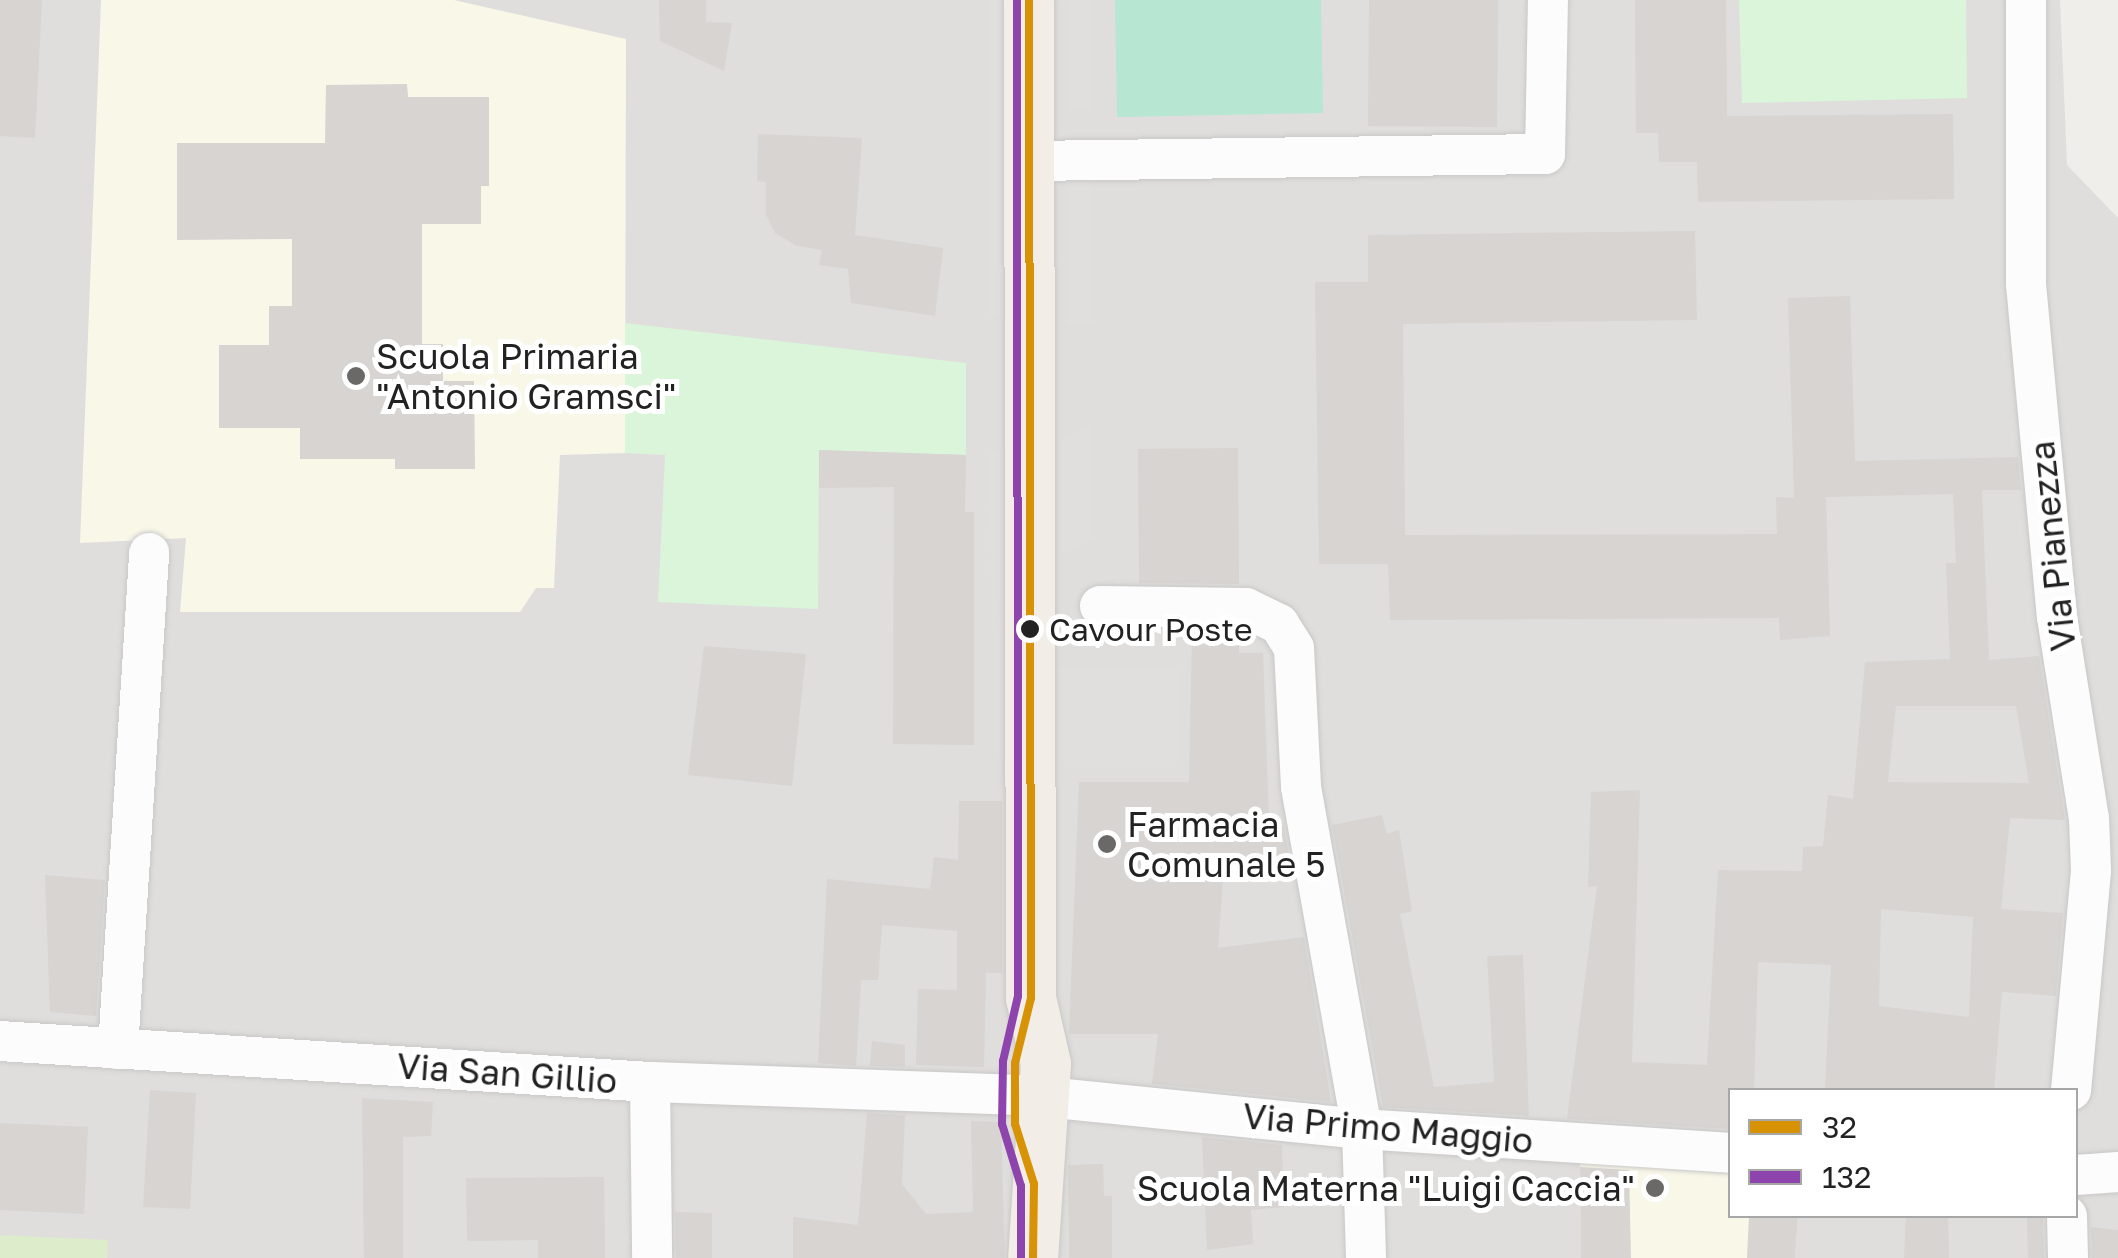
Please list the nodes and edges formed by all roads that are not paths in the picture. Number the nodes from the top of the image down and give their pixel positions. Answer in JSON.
{"nodes":[{"id":1,"x":1029,"y":0,"type":"edge"},
{"id":2,"x":1548,"y":0,"type":"edge"},
{"id":3,"x":2026,"y":0,"type":"edge"},
{"id":4,"x":1029,"y":161,"type":"junction"},
{"id":5,"x":149,"y":553,"type":"dead end"},
{"id":6,"x":1100,"y":606,"type":"dead end"},
{"id":7,"x":0,"y":1041,"type":"edge"},
{"id":8,"x":118,"y":1048,"type":"junction"},
{"id":9,"x":650,"y":1082,"type":"junction"},
{"id":10,"x":2071,"y":1088,"type":"edge"},
{"id":11,"x":1030,"y":1096,"type":"junction"},
{"id":12,"x":1362,"y":1130,"type":"junction"},
{"id":13,"x":1728,"y":1154,"type":"edge"},
{"id":14,"x":2118,"y":1172,"type":"edge"},
{"id":15,"x":2078,"y":1175,"type":"edge"},
{"id":16,"x":2067,"y":1218,"type":"edge"},
{"id":17,"x":652,"y":1258,"type":"edge"},
{"id":18,"x":1034,"y":1258,"type":"edge"},
{"id":19,"x":1366,"y":1258,"type":"edge"},
{"id":20,"x":2068,"y":1258,"type":"edge"}],
"edges":[{"from":1,"to":4,"type":"main road"},
{"from":2,"to":4,"type":"street"},
{"from":3,"to":10,"type":"street","name":"Via Pianezza"},
{"from":4,"to":11,"type":"main road"},
{"from":5,"to":8,"type":"street"},
{"from":6,"to":12,"type":"street"},
{"from":7,"to":8,"type":"street","name":"Via San Gillio"},
{"from":8,"to":9,"type":"street","name":"Via San Gillio"},
{"from":9,"to":11,"type":"street","name":"Via San Gillio"},
{"from":9,"to":17,"type":"street"},
{"from":11,"to":12,"type":"street","name":"Via Primo Maggio"},
{"from":11,"to":18,"type":"main road"},
{"from":12,"to":13,"type":"street","name":"Via Primo Maggio"},
{"from":12,"to":19,"type":"street"},
{"from":14,"to":15,"type":"street"},
{"from":16,"to":20,"type":"street"}]}
